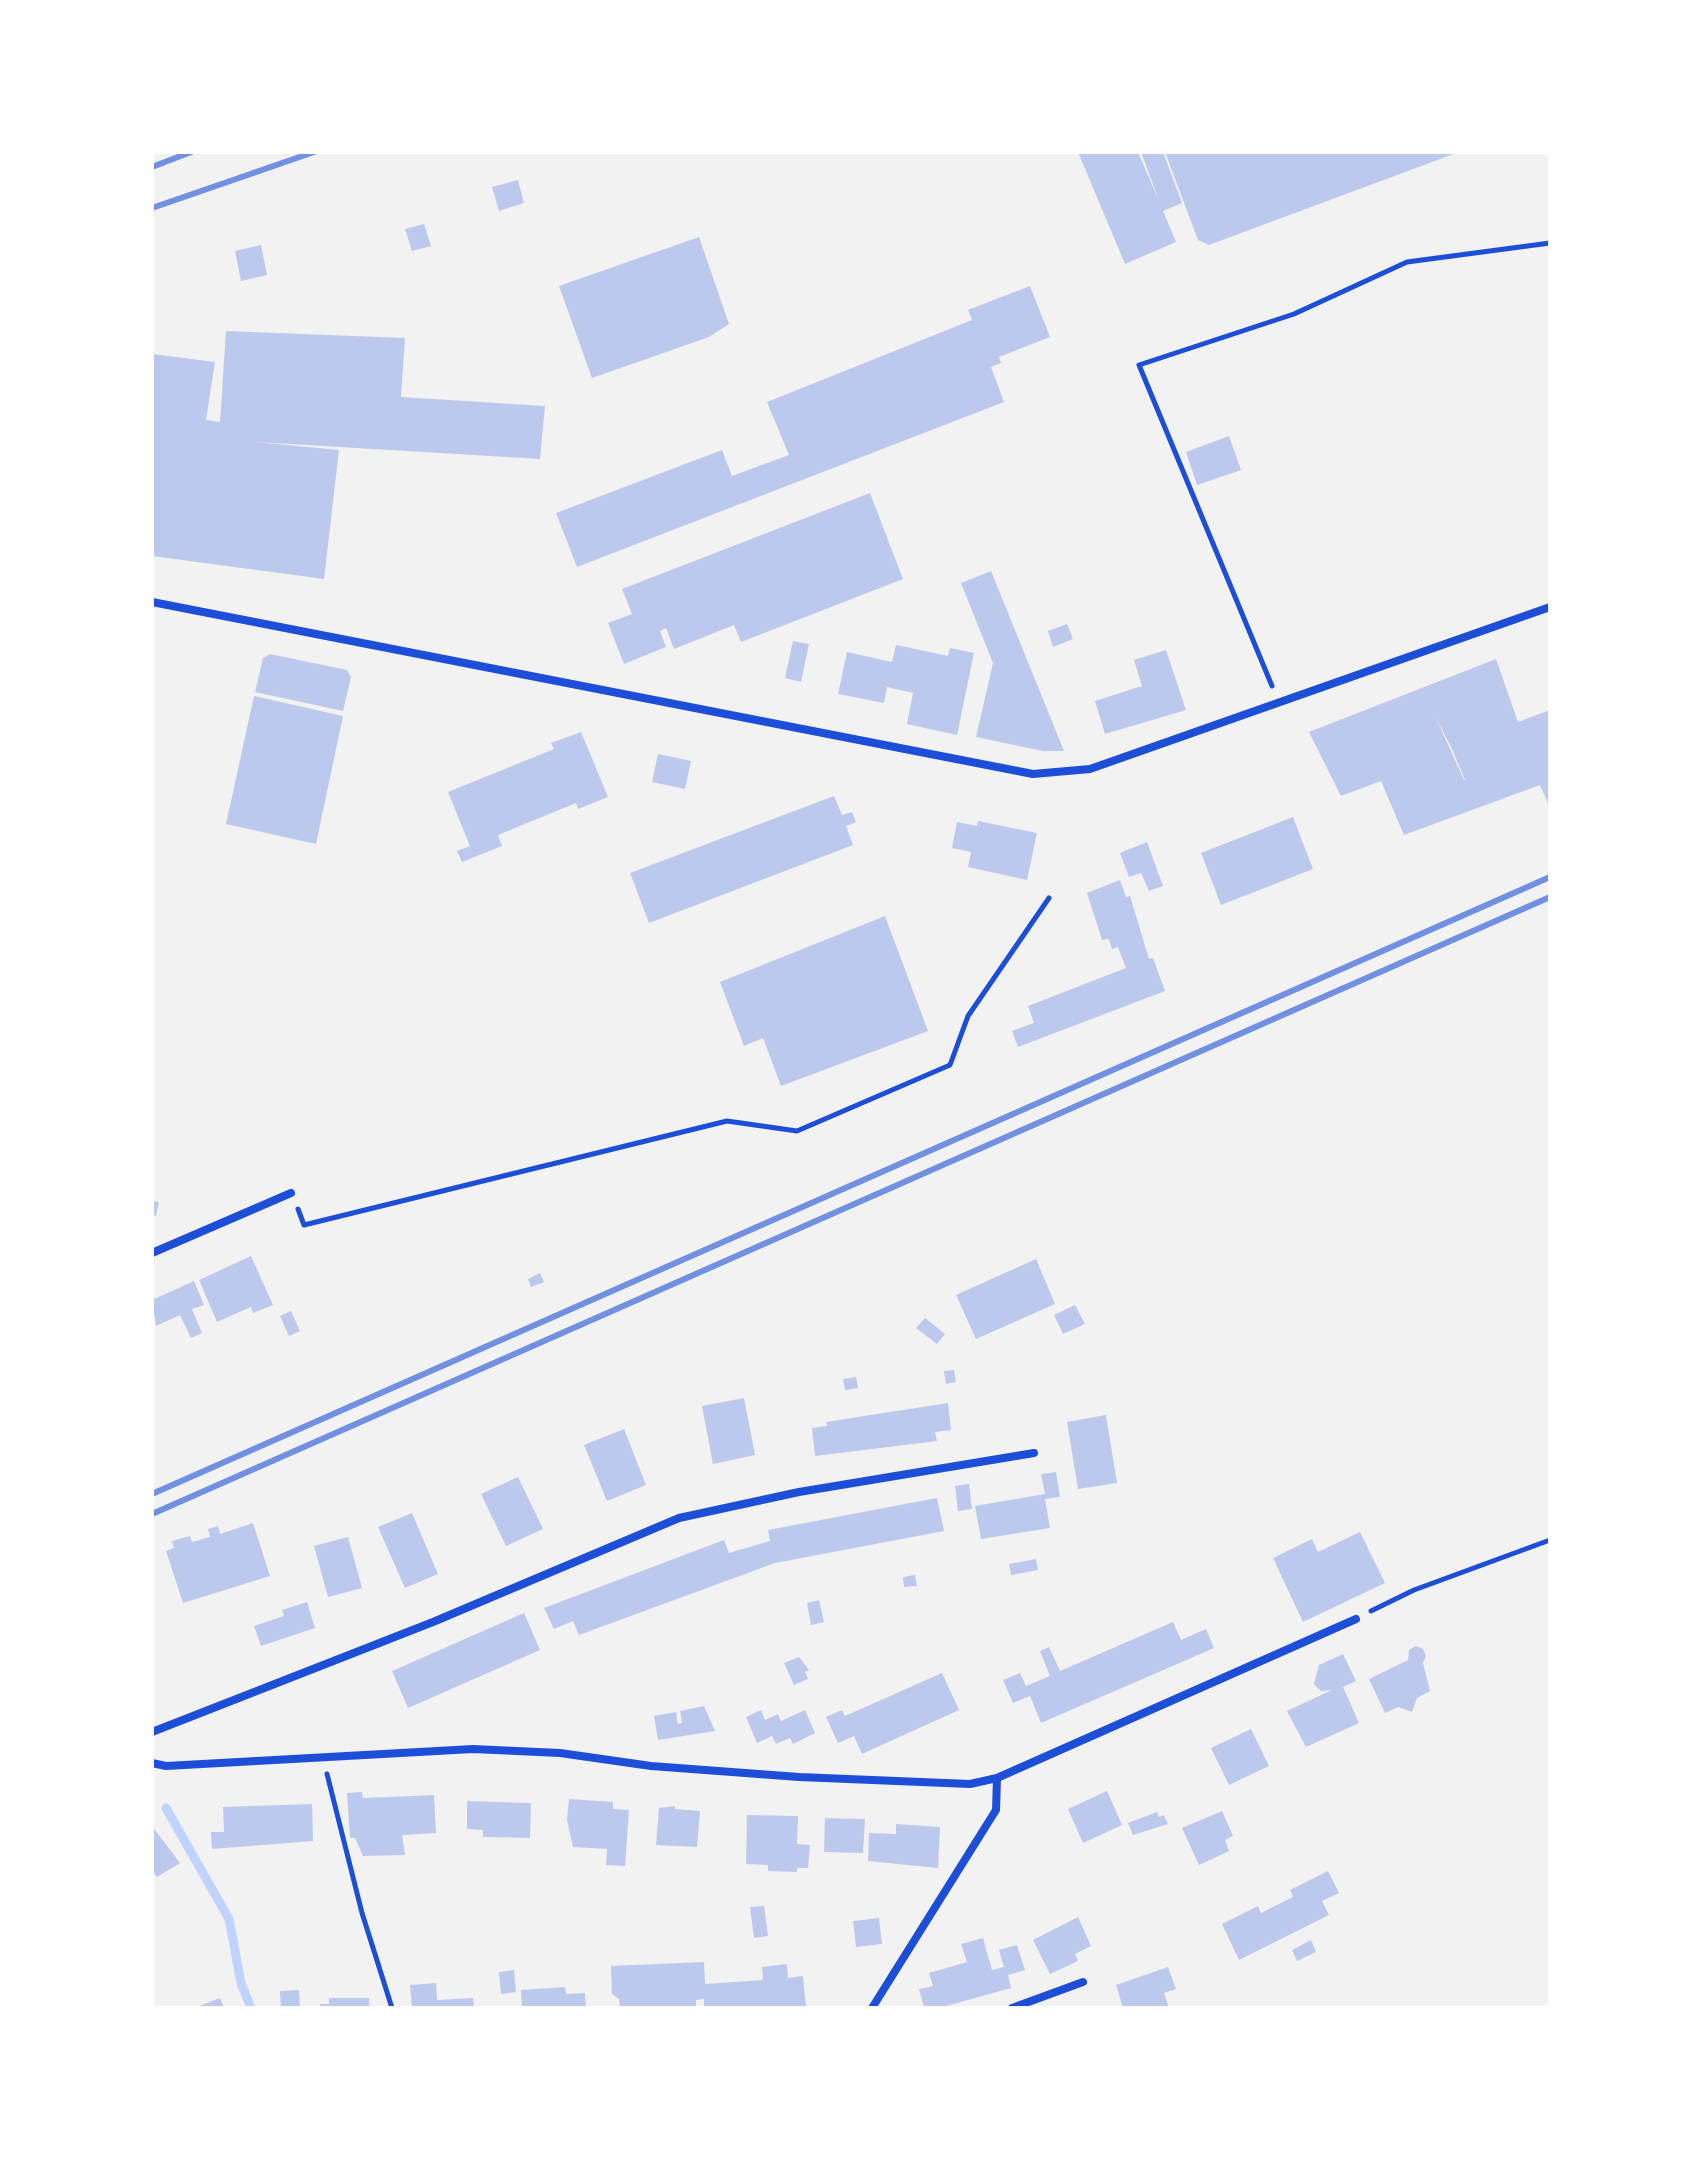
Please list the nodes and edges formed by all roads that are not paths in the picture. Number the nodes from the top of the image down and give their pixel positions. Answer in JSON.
{"nodes":[{"id":1,"x":152,"y":602,"type":"edge"},
{"id":2,"x":1550,"y":607,"type":"edge"},
{"id":3,"x":291,"y":1193,"type":"road end"},
{"id":4,"x":152,"y":1253,"type":"edge"},
{"id":5,"x":1034,"y":1453,"type":"dead end"},
{"id":6,"x":1356,"y":1619,"type":"road end"},
{"id":7,"x":152,"y":1732,"type":"edge"},
{"id":8,"x":152,"y":1763,"type":"edge"},
{"id":9,"x":997,"y":1778,"type":"junction"},
{"id":10,"x":1083,"y":1982,"type":"dead end"},
{"id":11,"x":872,"y":2008,"type":"edge"},
{"id":12,"x":1012,"y":2008,"type":"edge"}],
"edges":[{"from":1,"to":2,"type":"street"},
{"from":3,"to":4,"type":"street"},
{"from":5,"to":7,"type":"street"},
{"from":6,"to":9,"type":"street"},
{"from":8,"to":9,"type":"street"},
{"from":9,"to":11,"type":"street"},
{"from":10,"to":12,"type":"street"}]}
